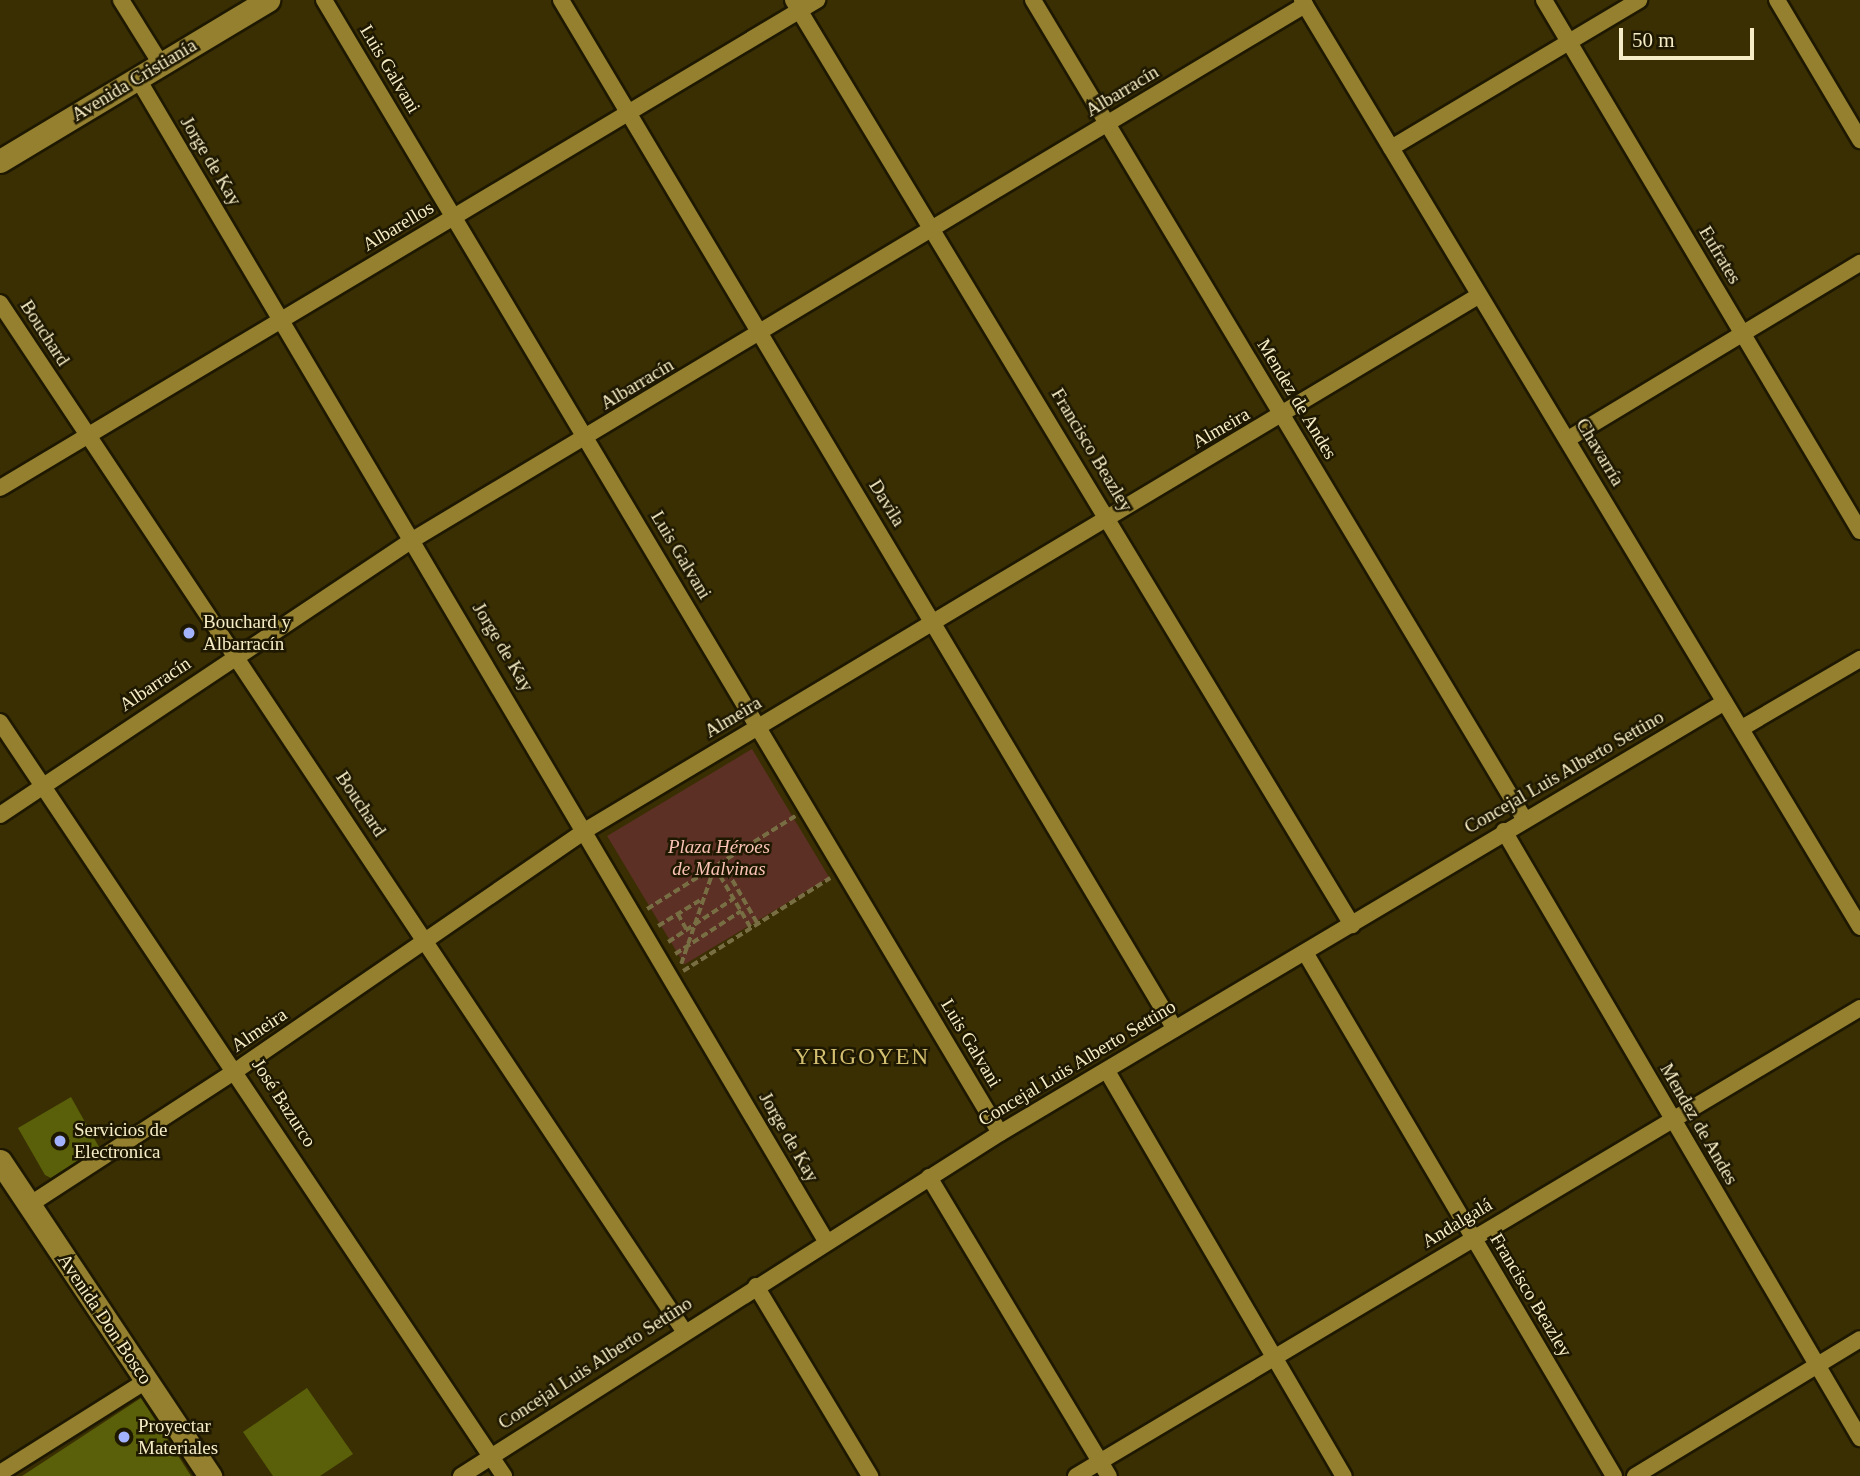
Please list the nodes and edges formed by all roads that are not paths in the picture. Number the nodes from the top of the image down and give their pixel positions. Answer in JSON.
{"nodes":[{"id":1,"x":121,"y":0,"type":"edge"},
{"id":2,"x":268,"y":0,"type":"edge"},
{"id":3,"x":324,"y":0,"type":"edge"},
{"id":4,"x":561,"y":0,"type":"edge"},
{"id":5,"x":817,"y":0,"type":"edge"},
{"id":6,"x":1033,"y":0,"type":"edge"},
{"id":7,"x":1544,"y":0,"type":"edge"},
{"id":8,"x":1639,"y":0,"type":"edge"},
{"id":9,"x":1777,"y":0,"type":"edge"},
{"id":10,"x":1304,"y":3,"type":"edge"},
{"id":11,"x":796,"y":6,"type":"edge"},
{"id":12,"x":1569,"y":40,"type":"junction"},
{"id":13,"x":161,"y":64,"type":"junction"},
{"id":14,"x":138,"y":79,"type":"junction"},
{"id":15,"x":628,"y":111,"type":"junction"},
{"id":16,"x":1105,"y":126,"type":"junction"},
{"id":17,"x":1860,"y":141,"type":"edge"},
{"id":18,"x":1391,"y":148,"type":"junction"},
{"id":19,"x":0,"y":161,"type":"edge"},
{"id":20,"x":454,"y":218,"type":"junction"},
{"id":21,"x":934,"y":230,"type":"junction"},
{"id":22,"x":1860,"y":263,"type":"edge"},
{"id":23,"x":1478,"y":296,"type":"junction"},
{"id":24,"x":0,"y":303,"type":"edge"},
{"id":25,"x":281,"y":321,"type":"junction"},
{"id":26,"x":1742,"y":334,"type":"junction"},
{"id":27,"x":759,"y":335,"type":"junction"},
{"id":28,"x":1283,"y":416,"type":"junction"},
{"id":29,"x":87,"y":435,"type":"junction"},
{"id":30,"x":587,"y":438,"type":"junction"},
{"id":31,"x":1568,"y":439,"type":"junction"},
{"id":32,"x":0,"y":488,"type":"edge"},
{"id":33,"x":1108,"y":518,"type":"junction"},
{"id":34,"x":1860,"y":531,"type":"edge"},
{"id":35,"x":414,"y":539,"type":"junction"},
{"id":36,"x":935,"y":621,"type":"junction"},
{"id":37,"x":236,"y":655,"type":"junction"},
{"id":38,"x":1860,"y":659,"type":"edge"},
{"id":39,"x":1725,"y":702,"type":"junction"},
{"id":40,"x":0,"y":722,"type":"edge"},
{"id":41,"x":759,"y":725,"type":"junction"},
{"id":42,"x":1742,"y":728,"type":"junction"},
{"id":43,"x":42,"y":786,"type":"junction"},
{"id":44,"x":0,"y":815,"type":"edge"},
{"id":45,"x":1525,"y":820,"type":"junction"},
{"id":46,"x":586,"y":830,"type":"junction"},
{"id":47,"x":1504,"y":831,"type":"junction"},
{"id":48,"x":1352,"y":925,"type":"junction"},
{"id":49,"x":1860,"y":927,"type":"edge"},
{"id":50,"x":428,"y":940,"type":"junction"},
{"id":51,"x":1306,"y":954,"type":"junction"},
{"id":52,"x":1860,"y":1008,"type":"edge"},
{"id":53,"x":1175,"y":1029,"type":"junction"},
{"id":54,"x":237,"y":1070,"type":"junction"},
{"id":55,"x":1107,"y":1071,"type":"junction"},
{"id":56,"x":1672,"y":1120,"type":"junction"},
{"id":57,"x":1000,"y":1133,"type":"junction"},
{"id":58,"x":0,"y":1161,"type":"edge"},
{"id":59,"x":929,"y":1177,"type":"junction"},
{"id":60,"x":29,"y":1205,"type":"junction"},
{"id":61,"x":1472,"y":1238,"type":"junction"},
{"id":62,"x":826,"y":1241,"type":"junction"},
{"id":63,"x":756,"y":1286,"type":"junction"},
{"id":64,"x":684,"y":1331,"type":"junction"},
{"id":65,"x":1860,"y":1339,"type":"edge"},
{"id":66,"x":1276,"y":1360,"type":"junction"},
{"id":67,"x":1816,"y":1364,"type":"junction"},
{"id":68,"x":146,"y":1381,"type":"junction"},
{"id":69,"x":1860,"y":1438,"type":"edge"},
{"id":70,"x":491,"y":1455,"type":"junction"},
{"id":71,"x":1100,"y":1461,"type":"junction"},
{"id":72,"x":0,"y":1473,"type":"edge"},
{"id":73,"x":210,"y":1476,"type":"edge"},
{"id":74,"x":461,"y":1476,"type":"edge"},
{"id":75,"x":504,"y":1476,"type":"edge"},
{"id":76,"x":870,"y":1476,"type":"edge"},
{"id":77,"x":1076,"y":1476,"type":"edge"},
{"id":78,"x":1109,"y":1476,"type":"edge"},
{"id":79,"x":1343,"y":1476,"type":"edge"},
{"id":80,"x":1614,"y":1476,"type":"edge"},
{"id":81,"x":1635,"y":1476,"type":"edge"}],
"edges":[{"from":1,"to":13,"type":"street"},
{"from":2,"to":13,"type":"main road","name":"Avenida Cristianía"},
{"from":3,"to":20,"type":"street","name":"Luis Galvani"},
{"from":4,"to":15,"type":"street","name":"Davila"},
{"from":5,"to":11,"type":"street","name":"Albarellos"},
{"from":6,"to":16,"type":"street","name":"Mendez de Andes"},
{"from":7,"to":12,"type":"street","name":"Eufrates"},
{"from":8,"to":12,"type":"street"},
{"from":9,"to":17,"type":"street"},
{"from":10,"to":16,"type":"street","name":"Albarracín"},
{"from":10,"to":18,"type":"street","name":"Chavarría"},
{"from":11,"to":15,"type":"street","name":"Albarellos"},
{"from":11,"to":21,"type":"street","name":"Francisco Beazley"},
{"from":12,"to":18,"type":"street"},
{"from":12,"to":26,"type":"street","name":"Eufrates"},
{"from":13,"to":14,"type":"main road","name":"Avenida Cristianía"},
{"from":14,"to":19,"type":"main road","name":"Avenida Cristianía"},
{"from":14,"to":25,"type":"street","name":"Jorge de Kay"},
{"from":15,"to":20,"type":"street","name":"Albarellos"},
{"from":15,"to":27,"type":"street","name":"Davila"},
{"from":16,"to":21,"type":"street","name":"Albarracín"},
{"from":16,"to":28,"type":"street","name":"Mendez de Andes"},
{"from":18,"to":23,"type":"street","name":"Chavarría"},
{"from":20,"to":25,"type":"street","name":"Albarellos"},
{"from":20,"to":30,"type":"street","name":"Luis Galvani"},
{"from":21,"to":27,"type":"street","name":"Albarracín"},
{"from":21,"to":33,"type":"street","name":"Francisco Beazley"},
{"from":22,"to":26,"type":"street"},
{"from":23,"to":28,"type":"street","name":"Almeira"},
{"from":23,"to":31,"type":"street","name":"Chavarría"},
{"from":24,"to":29,"type":"street","name":"Bouchard"},
{"from":25,"to":29,"type":"street","name":"Albarellos"},
{"from":25,"to":35,"type":"street","name":"Jorge de Kay"},
{"from":26,"to":31,"type":"street"},
{"from":26,"to":34,"type":"street","name":"Eufrates"},
{"from":27,"to":30,"type":"street","name":"Albarracín"},
{"from":27,"to":36,"type":"street","name":"Davila"},
{"from":28,"to":33,"type":"street","name":"Almeira"},
{"from":28,"to":45,"type":"street","name":"Mendez de Andes"},
{"from":29,"to":32,"type":"street","name":"Albarellos"},
{"from":29,"to":37,"type":"street","name":"Bouchard"},
{"from":30,"to":35,"type":"street","name":"Albarracín"},
{"from":30,"to":41,"type":"street","name":"Luis Galvani"},
{"from":31,"to":39,"type":"street","name":"Chavarría"},
{"from":33,"to":36,"type":"street","name":"Almeira"},
{"from":33,"to":48,"type":"street","name":"Francisco Beazley"},
{"from":35,"to":37,"type":"street","name":"Albarracín"},
{"from":35,"to":46,"type":"street","name":"Jorge de Kay"},
{"from":36,"to":41,"type":"street","name":"Almeira"},
{"from":36,"to":53,"type":"street","name":"Davila"},
{"from":37,"to":43,"type":"street","name":"Albarracín"},
{"from":37,"to":50,"type":"street","name":"Bouchard"},
{"from":38,"to":42,"type":"street"},
{"from":39,"to":42,"type":"street","name":"Chavarría"},
{"from":39,"to":45,"type":"street","name":"Concejal Luis Alberto Settino"},
{"from":40,"to":43,"type":"street","name":"José Bazurco"},
{"from":41,"to":46,"type":"street","name":"Almeira"},
{"from":41,"to":57,"type":"street","name":"Luis Galvani"},
{"from":42,"to":49,"type":"street","name":"Chavarría"},
{"from":43,"to":44,"type":"street","name":"Albarracín"},
{"from":43,"to":54,"type":"street","name":"José Bazurco"},
{"from":45,"to":47,"type":"street","name":"Concejal Luis Alberto Settino"},
{"from":46,"to":50,"type":"street","name":"Almeira"},
{"from":46,"to":62,"type":"street","name":"Jorge de Kay"},
{"from":47,"to":48,"type":"street","name":"Concejal Luis Alberto Settino"},
{"from":47,"to":56,"type":"street","name":"Mendez de Andes"},
{"from":48,"to":51,"type":"street","name":"Concejal Luis Alberto Settino"},
{"from":50,"to":54,"type":"street","name":"Almeira"},
{"from":50,"to":64,"type":"street","name":"Bouchard"},
{"from":51,"to":53,"type":"street","name":"Concejal Luis Alberto Settino"},
{"from":51,"to":61,"type":"street","name":"Francisco Beazley"},
{"from":52,"to":56,"type":"street","name":"Andalgalá"},
{"from":53,"to":55,"type":"street","name":"Concejal Luis Alberto Settino"},
{"from":54,"to":60,"type":"street","name":"Almeira"},
{"from":54,"to":70,"type":"street","name":"José Bazurco"},
{"from":55,"to":57,"type":"street","name":"Concejal Luis Alberto Settino"},
{"from":55,"to":66,"type":"street"},
{"from":56,"to":61,"type":"street","name":"Andalgalá"},
{"from":56,"to":67,"type":"street","name":"Mendez de Andes"},
{"from":57,"to":59,"type":"street","name":"Concejal Luis Alberto Settino"},
{"from":58,"to":60,"type":"main road","name":"Avenida Don Bosco"},
{"from":59,"to":62,"type":"street","name":"Concejal Luis Alberto Settino"},
{"from":59,"to":71,"type":"street"},
{"from":60,"to":68,"type":"main road","name":"Avenida Don Bosco"},
{"from":61,"to":66,"type":"street","name":"Andalgalá"},
{"from":61,"to":80,"type":"street","name":"Francisco Beazley"},
{"from":62,"to":63,"type":"street","name":"Concejal Luis Alberto Settino"},
{"from":63,"to":64,"type":"street","name":"Concejal Luis Alberto Settino"},
{"from":63,"to":76,"type":"street"},
{"from":64,"to":70,"type":"street","name":"Concejal Luis Alberto Settino"},
{"from":65,"to":67,"type":"street"},
{"from":66,"to":71,"type":"street","name":"Andalgalá"},
{"from":66,"to":79,"type":"street"},
{"from":67,"to":69,"type":"street","name":"Mendez de Andes"},
{"from":67,"to":81,"type":"street"},
{"from":68,"to":72,"type":"street"},
{"from":68,"to":73,"type":"main road","name":"Avenida Don Bosco"},
{"from":70,"to":74,"type":"street","name":"Concejal Luis Alberto Settino"},
{"from":70,"to":75,"type":"street","name":"José Bazurco"},
{"from":71,"to":77,"type":"street","name":"Andalgalá"},
{"from":71,"to":78,"type":"street"}]}
